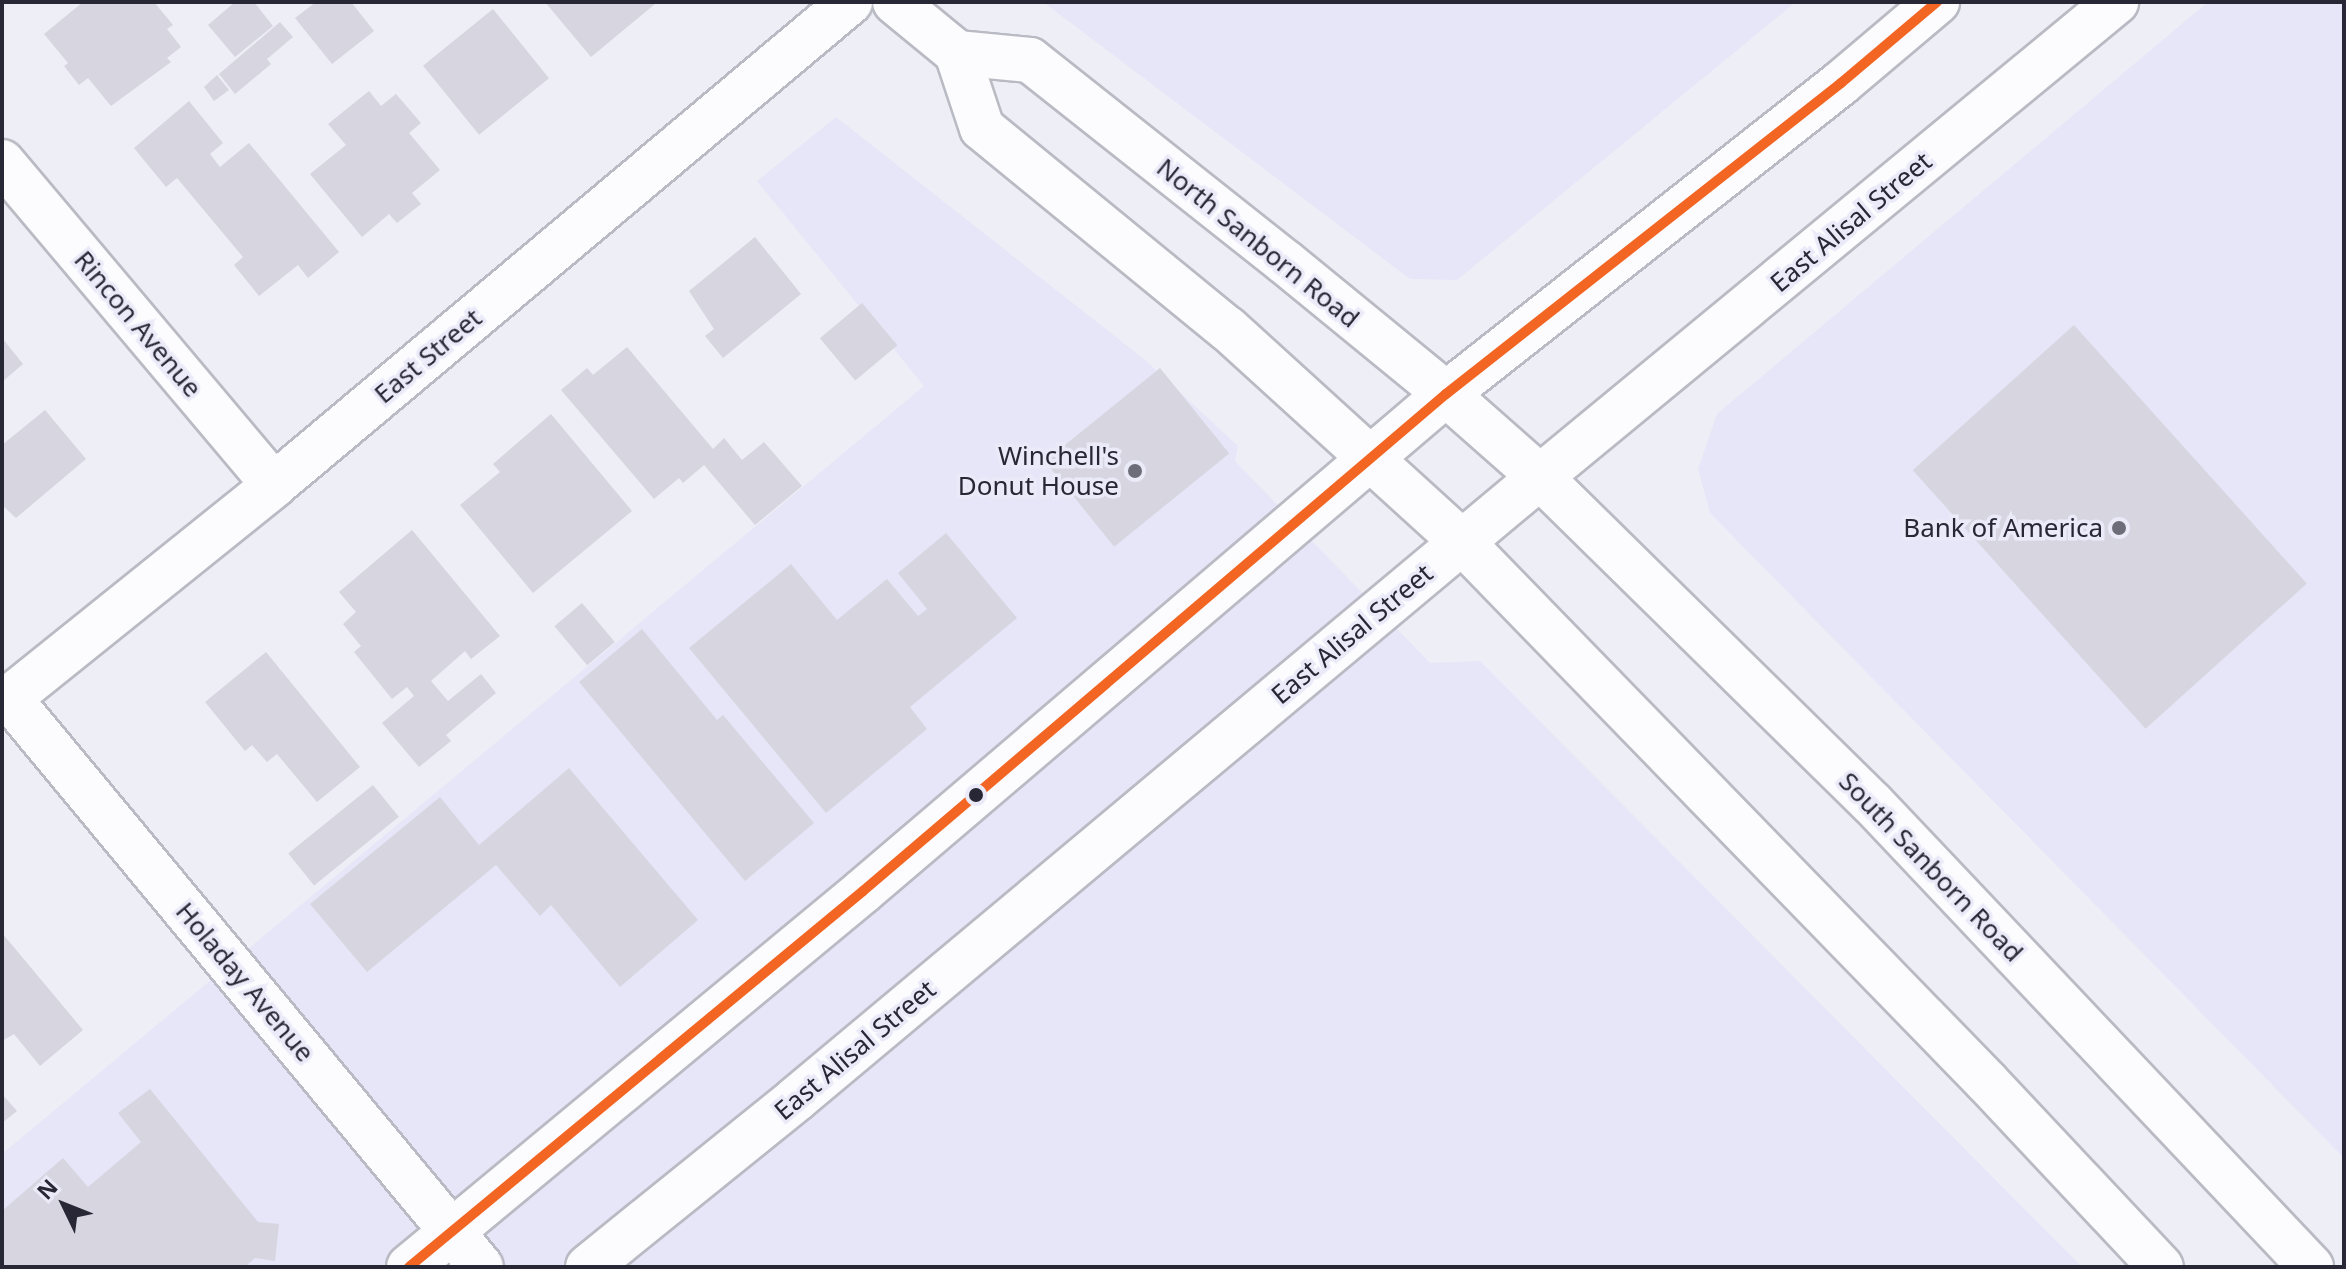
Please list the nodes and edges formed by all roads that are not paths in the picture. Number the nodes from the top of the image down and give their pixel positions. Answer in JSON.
{"nodes":[{"id":1,"x":850,"y":2,"type":"edge"},
{"id":2,"x":895,"y":2,"type":"edge"},
{"id":3,"x":1937,"y":2,"type":"edge"},
{"id":4,"x":2116,"y":2,"type":"edge"},
{"id":5,"x":957,"y":53,"type":"junction"},
{"id":6,"x":2,"y":162,"type":"edge"},
{"id":7,"x":1446,"y":394,"type":"junction"},
{"id":8,"x":1369,"y":459,"type":"junction"},
{"id":9,"x":1540,"y":477,"type":"junction"},
{"id":10,"x":274,"y":485,"type":"junction"},
{"id":11,"x":1462,"y":542,"type":"junction"},
{"id":12,"x":6,"y":701,"type":"edge"},
{"id":13,"x":451,"y":1231,"type":"junction"},
{"id":14,"x":409,"y":1267,"type":"edge"},
{"id":15,"x":481,"y":1267,"type":"edge"},
{"id":16,"x":588,"y":1267,"type":"edge"},
{"id":17,"x":2161,"y":1267,"type":"edge"},
{"id":18,"x":2311,"y":1267,"type":"edge"}],
"edges":[{"from":1,"to":10,"type":"main road","name":"East Street"},
{"from":2,"to":5,"type":"main road"},
{"from":3,"to":7,"type":"main road"},
{"from":4,"to":9,"type":"main road","name":"East Alisal Street"},
{"from":5,"to":7,"type":"main road","name":"North Sanborn Road"},
{"from":5,"to":8,"type":"main road"},
{"from":6,"to":10,"type":"main road","name":"Rincon Avenue"},
{"from":7,"to":8,"type":"main road"},
{"from":7,"to":9,"type":"main road","name":"North Sanborn Road"},
{"from":8,"to":11,"type":"main road"},
{"from":8,"to":13,"type":"main road"},
{"from":9,"to":11,"type":"main road","name":"East Alisal Street"},
{"from":9,"to":18,"type":"main road","name":"South Sanborn Road"},
{"from":10,"to":12,"type":"main road","name":"East Street"},
{"from":11,"to":16,"type":"main road","name":"East Alisal Street"},
{"from":11,"to":17,"type":"main road"},
{"from":12,"to":13,"type":"main road","name":"Holaday Avenue"},
{"from":13,"to":14,"type":"main road"},
{"from":13,"to":15,"type":"main road","name":"Holaday Avenue"}]}
